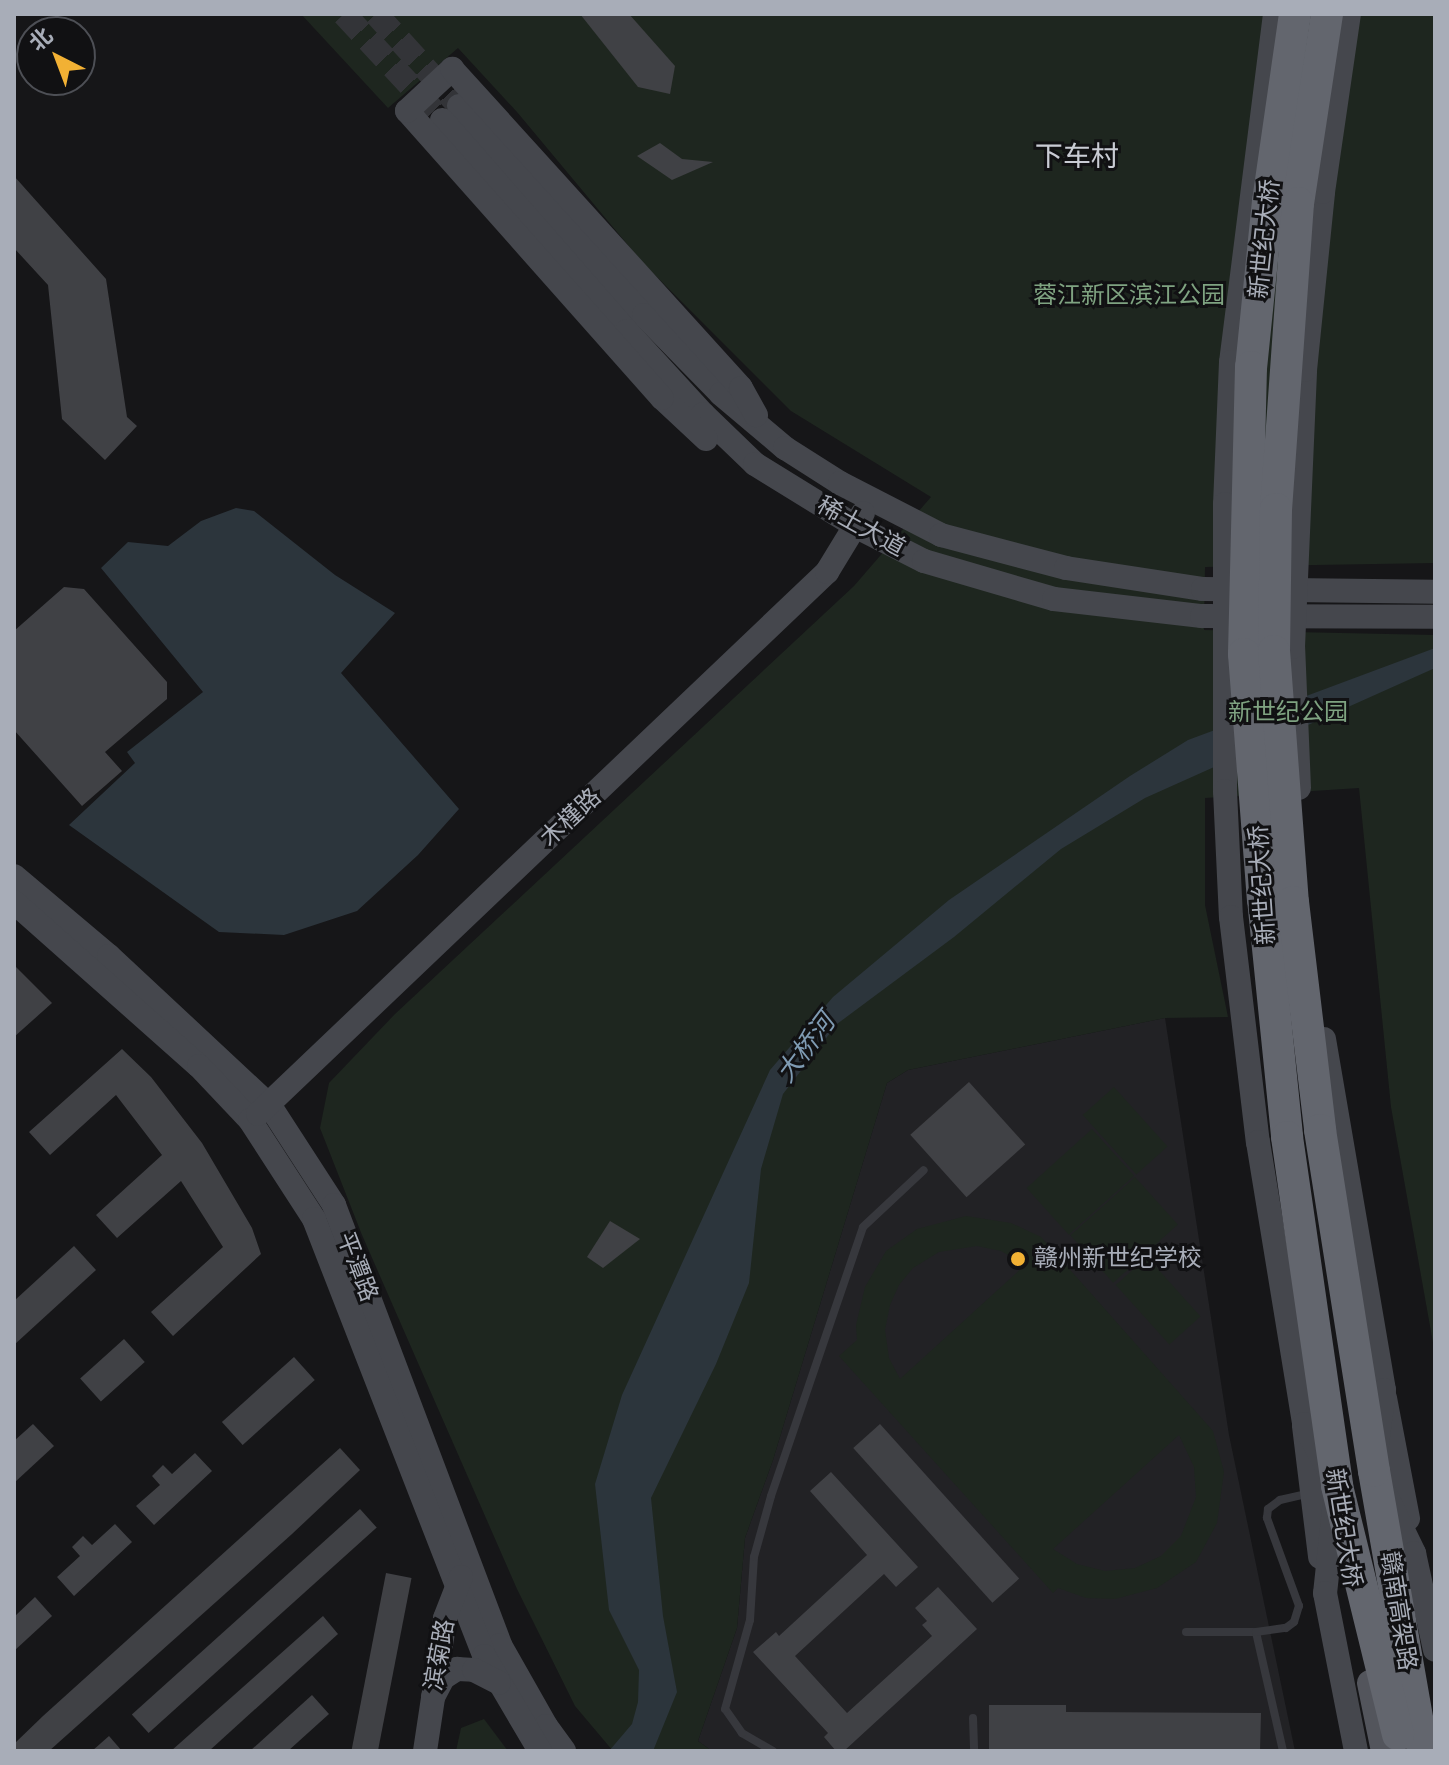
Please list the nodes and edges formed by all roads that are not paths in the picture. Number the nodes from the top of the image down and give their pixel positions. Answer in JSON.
{"nodes":[{"id":1,"x":1275,"y":14,"type":"edge"},
{"id":2,"x":1295,"y":14,"type":"edge"},
{"id":3,"x":1327,"y":14,"type":"edge"},
{"id":4,"x":1349,"y":14,"type":"edge"},
{"id":5,"x":765,"y":431,"type":"junction"},
{"id":6,"x":755,"y":464,"type":"junction"},
{"id":7,"x":869,"y":498,"type":"junction"},
{"id":8,"x":857,"y":527,"type":"junction"},
{"id":9,"x":1435,"y":592,"type":"edge"},
{"id":10,"x":1435,"y":617,"type":"edge"},
{"id":11,"x":14,"y":876,"type":"edge"},
{"id":12,"x":14,"y":902,"type":"edge"},
{"id":13,"x":260,"y":1113,"type":"junction"},
{"id":14,"x":924,"y":1170,"type":"dead end"},
{"id":15,"x":1384,"y":1390,"type":"junction"},
{"id":16,"x":1374,"y":1471,"type":"junction"},
{"id":17,"x":1324,"y":1490,"type":"junction"},
{"id":18,"x":1414,"y":1553,"type":"junction"},
{"id":19,"x":464,"y":1574,"type":"junction"},
{"id":20,"x":1186,"y":1632,"type":"dead end"},
{"id":21,"x":1256,"y":1632,"type":"junction"},
{"id":22,"x":1435,"y":1650,"type":"edge"},
{"id":23,"x":500,"y":1684,"type":"junction"},
{"id":24,"x":432,"y":1699,"type":"junction"},
{"id":25,"x":973,"y":1718,"type":"dead end"},
{"id":26,"x":1435,"y":1736,"type":"edge"},
{"id":27,"x":539,"y":1739,"type":"edge"},
{"id":28,"x":425,"y":1751,"type":"edge"},
{"id":29,"x":564,"y":1751,"type":"edge"},
{"id":30,"x":773,"y":1751,"type":"edge"},
{"id":31,"x":974,"y":1751,"type":"edge"},
{"id":32,"x":1283,"y":1751,"type":"edge"},
{"id":33,"x":1356,"y":1751,"type":"edge"},
{"id":34,"x":1384,"y":1751,"type":"edge"},
{"id":35,"x":1401,"y":1751,"type":"edge"},
{"id":36,"x":1423,"y":1751,"type":"edge"}],
"edges":[{"from":1,"to":17,"type":"street","bridge":true},
{"from":2,"to":17,"type":"highway","name":"新世纪大桥","bridge":true},
{"from":3,"to":16,"type":"highway","name":"新世纪大桥","bridge":true},
{"from":4,"to":15,"type":"street","bridge":true},
{"from":5,"to":6,"type":"street","name":"稀土大道"},
{"from":5,"to":6,"type":"street"},
{"from":5,"to":7,"type":"street","name":"稀土大道"},
{"from":6,"to":8,"type":"street","name":"稀土大道"},
{"from":7,"to":8,"type":"street","name":"木槿路"},
{"from":7,"to":9,"type":"street","name":"稀土大道"},
{"from":8,"to":10,"type":"street","name":"稀土大道"},
{"from":8,"to":13,"type":"street","name":"木槿路"},
{"from":11,"to":13,"type":"street","name":"平潭路"},
{"from":12,"to":13,"type":"street","name":"平潭路"},
{"from":13,"to":19,"type":"street","name":"平潭路"},
{"from":14,"to":30,"type":"lane"},
{"from":15,"to":16,"type":"street","bridge":true},
{"from":15,"to":18,"type":"street"},
{"from":16,"to":18,"type":"street"},
{"from":16,"to":26,"type":"main road","name":"新世纪大桥"},
{"from":16,"to":36,"type":"highway","name":"赣南高架路"},
{"from":17,"to":21,"type":"lane"},
{"from":17,"to":33,"type":"street"},
{"from":17,"to":34,"type":"main road","name":"新世纪大桥"},
{"from":17,"to":35,"type":"highway","name":"赣南高架路"},
{"from":18,"to":22,"type":"street"},
{"from":19,"to":23,"type":"street","name":"平潭路"},
{"from":19,"to":24,"type":"street","name":"滨菊路"},
{"from":19,"to":27,"type":"street","name":"平潭路"},
{"from":20,"to":21,"type":"lane"},
{"from":21,"to":32,"type":"lane"},
{"from":23,"to":24,"type":"street"},
{"from":23,"to":27,"type":"street","name":"平潭路"},
{"from":24,"to":28,"type":"street","name":"滨菊路"},
{"from":25,"to":31,"type":"lane"},
{"from":27,"to":29,"type":"street","name":"平潭路"}]}
